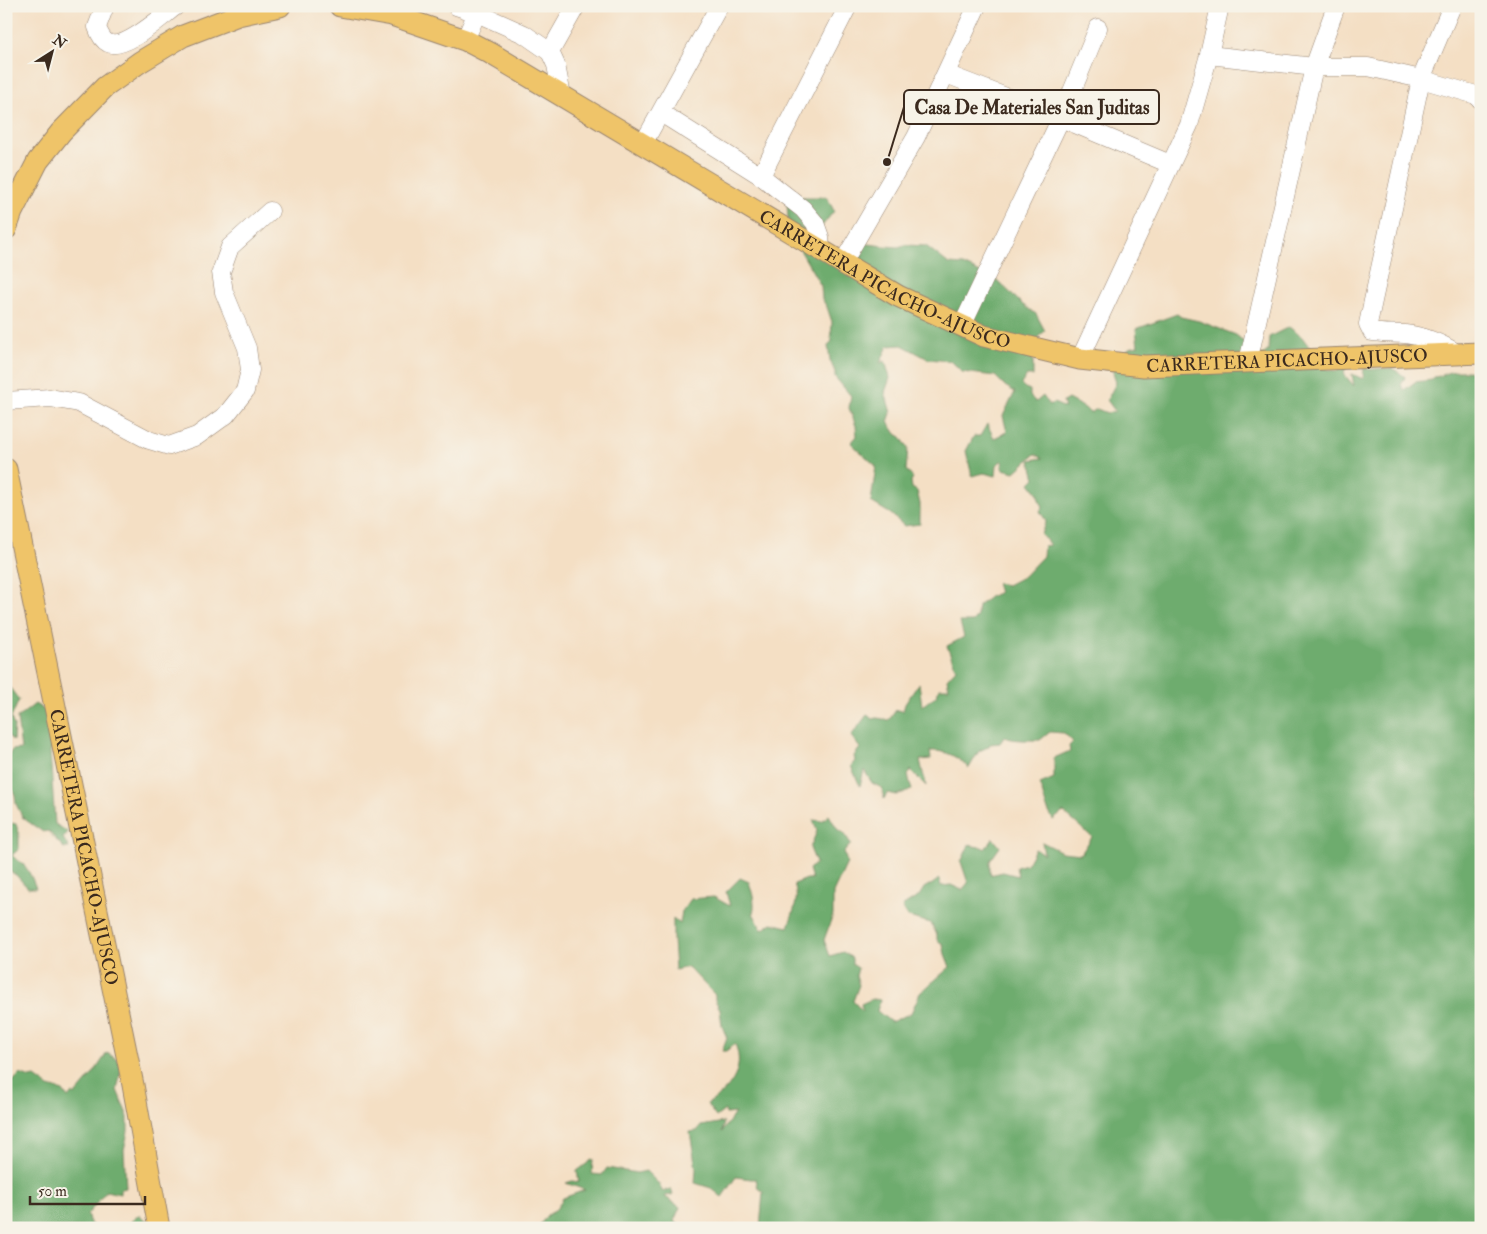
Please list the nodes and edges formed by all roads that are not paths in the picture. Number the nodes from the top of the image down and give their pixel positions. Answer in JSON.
{"nodes":[{"id":1,"x":105,"y":6,"type":"edge"},
{"id":2,"x":176,"y":6,"type":"edge"},
{"id":3,"x":280,"y":6,"type":"edge"},
{"id":4,"x":340,"y":6,"type":"edge"},
{"id":5,"x":456,"y":6,"type":"edge"},
{"id":6,"x":576,"y":6,"type":"edge"},
{"id":7,"x":719,"y":6,"type":"edge"},
{"id":8,"x":848,"y":6,"type":"edge"},
{"id":9,"x":977,"y":6,"type":"edge"},
{"id":10,"x":1220,"y":6,"type":"edge"},
{"id":11,"x":1336,"y":6,"type":"edge"},
{"id":12,"x":1452,"y":6,"type":"edge"},
{"id":13,"x":478,"y":10,"type":"edge"},
{"id":14,"x":1098,"y":28,"type":"dead end"},
{"id":15,"x":465,"y":40,"type":"junction"},
{"id":16,"x":550,"y":52,"type":"junction"},
{"id":17,"x":1210,"y":55,"type":"junction"},
{"id":18,"x":1314,"y":67,"type":"junction"},
{"id":19,"x":946,"y":74,"type":"junction"},
{"id":20,"x":1421,"y":80,"type":"junction"},
{"id":21,"x":1479,"y":95,"type":"edge"},
{"id":22,"x":562,"y":96,"type":"junction"},
{"id":23,"x":661,"y":113,"type":"junction"},
{"id":24,"x":1061,"y":118,"type":"junction"},
{"id":25,"x":643,"y":144,"type":"junction"},
{"id":26,"x":1170,"y":164,"type":"junction"},
{"id":27,"x":761,"y":176,"type":"junction"},
{"id":28,"x":270,"y":211,"type":"dead end"},
{"id":29,"x":6,"y":229,"type":"edge"},
{"id":30,"x":821,"y":251,"type":"junction"},
{"id":31,"x":842,"y":264,"type":"junction"},
{"id":32,"x":962,"y":326,"type":"junction"},
{"id":33,"x":1481,"y":353,"type":"edge"},
{"id":34,"x":1458,"y":354,"type":"junction"},
{"id":35,"x":1080,"y":359,"type":"junction"},
{"id":36,"x":1248,"y":362,"type":"junction"},
{"id":37,"x":6,"y":401,"type":"edge"},
{"id":38,"x":6,"y":469,"type":"edge"},
{"id":39,"x":158,"y":1228,"type":"edge"}],
"edges":[{"from":1,"to":2,"type":"street"},
{"from":3,"to":29,"type":"main road"},
{"from":4,"to":15,"type":"main road","name":"CARRETERA PICACHO-AJUSCO"},
{"from":5,"to":13,"type":"street"},
{"from":6,"to":16,"type":"street"},
{"from":7,"to":23,"type":"street"},
{"from":8,"to":27,"type":"street"},
{"from":9,"to":19,"type":"street"},
{"from":10,"to":17,"type":"street"},
{"from":11,"to":18,"type":"street"},
{"from":12,"to":20,"type":"street"},
{"from":13,"to":15,"type":"street"},
{"from":13,"to":16,"type":"street"},
{"from":14,"to":24,"type":"street"},
{"from":15,"to":22,"type":"main road","name":"CARRETERA PICACHO-AJUSCO"},
{"from":16,"to":22,"type":"street"},
{"from":17,"to":18,"type":"street"},
{"from":17,"to":26,"type":"street"},
{"from":18,"to":20,"type":"street"},
{"from":18,"to":36,"type":"street"},
{"from":19,"to":24,"type":"street"},
{"from":19,"to":31,"type":"street"},
{"from":20,"to":21,"type":"street"},
{"from":20,"to":34,"type":"street"},
{"from":22,"to":25,"type":"main road","name":"CARRETERA PICACHO-AJUSCO"},
{"from":23,"to":25,"type":"street"},
{"from":23,"to":27,"type":"street"},
{"from":24,"to":26,"type":"street"},
{"from":24,"to":32,"type":"street"},
{"from":25,"to":30,"type":"main road","name":"CARRETERA PICACHO-AJUSCO"},
{"from":26,"to":35,"type":"street"},
{"from":27,"to":30,"type":"street"},
{"from":28,"to":37,"type":"street"},
{"from":30,"to":31,"type":"main road","name":"CARRETERA PICACHO-AJUSCO"},
{"from":31,"to":32,"type":"main road","name":"CARRETERA PICACHO-AJUSCO"},
{"from":32,"to":35,"type":"main road","name":"CARRETERA PICACHO-AJUSCO"},
{"from":33,"to":34,"type":"main road","name":"CARRETERA PICACHO-AJUSCO"},
{"from":34,"to":36,"type":"main road","name":"CARRETERA PICACHO-AJUSCO"},
{"from":35,"to":36,"type":"main road","name":"CARRETERA PICACHO-AJUSCO"},
{"from":38,"to":39,"type":"main road","name":"CARRETERA PICACHO-AJUSCO"}]}
